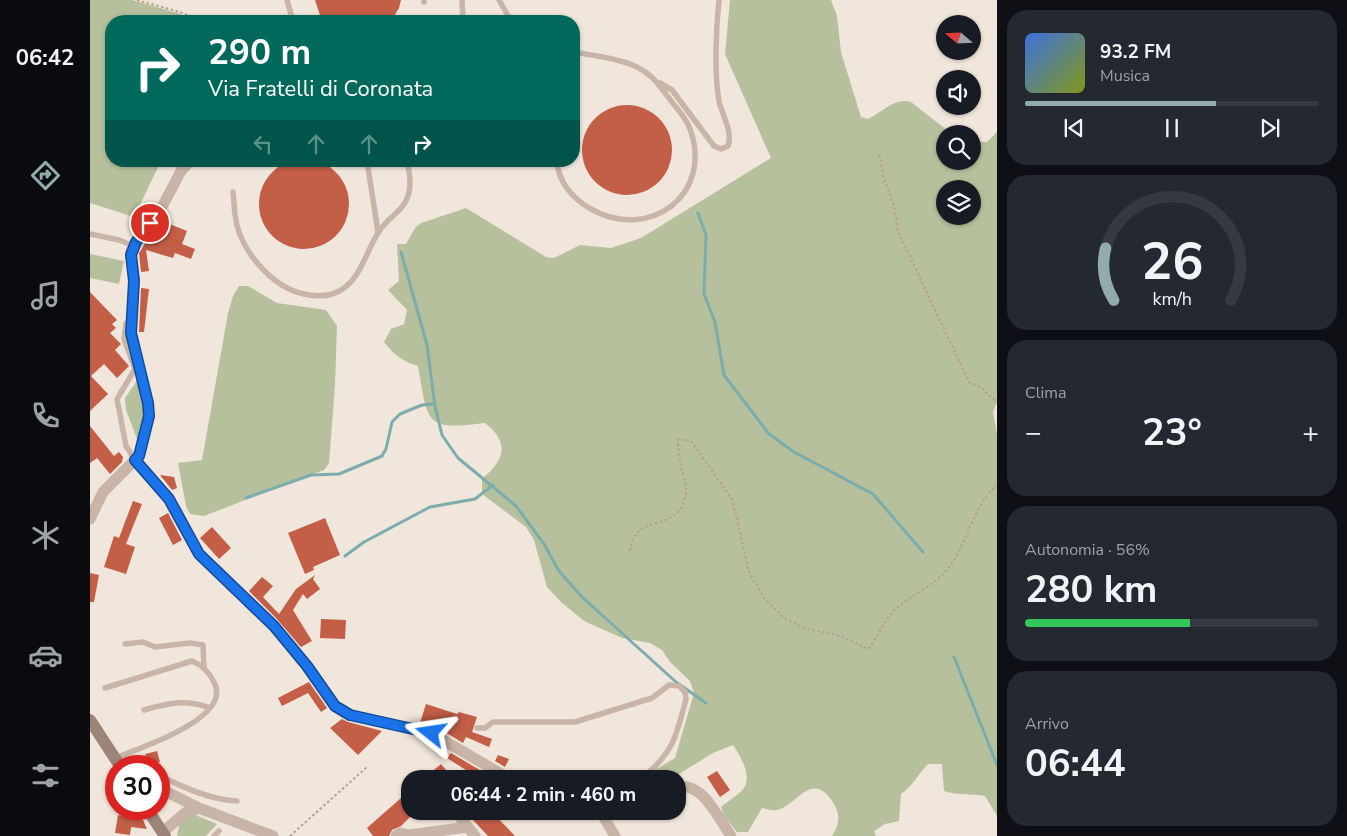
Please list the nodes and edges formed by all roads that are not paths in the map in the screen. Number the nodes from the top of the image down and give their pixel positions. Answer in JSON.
{"nodes":[{"id":1,"x":287,"y":0,"type":"edge"},
{"id":2,"x":462,"y":0,"type":"edge"},
{"id":3,"x":499,"y":0,"type":"edge"},
{"id":4,"x":719,"y":0,"type":"edge"},
{"id":5,"x":291,"y":15,"type":"edge"},
{"id":6,"x":463,"y":15,"type":"edge"},
{"id":7,"x":508,"y":15,"type":"edge"},
{"id":8,"x":580,"y":53,"type":"edge"},
{"id":9,"x":660,"y":83,"type":"junction"},
{"id":10,"x":185,"y":167,"type":"edge"},
{"id":11,"x":368,"y":167,"type":"edge"},
{"id":12,"x":408,"y":167,"type":"edge"},
{"id":13,"x":557,"y":167,"type":"edge"},
{"id":14,"x":233,"y":192,"type":"dead end"},
{"id":15,"x":378,"y":232,"type":"junction"},
{"id":16,"x":90,"y":234,"type":"edge"},
{"id":17,"x":134,"y":246,"type":"junction"},
{"id":18,"x":126,"y":323,"type":"dead end"},
{"id":19,"x":135,"y":460,"type":"junction"},
{"id":20,"x":90,"y":519,"type":"edge"},
{"id":21,"x":125,"y":644,"type":"dead end"},
{"id":22,"x":204,"y":668,"type":"junction"},
{"id":23,"x":105,"y":688,"type":"dead end"},
{"id":24,"x":210,"y":708,"type":"junction"},
{"id":25,"x":144,"y":710,"type":"dead end"},
{"id":26,"x":90,"y":720,"type":"edge"},
{"id":27,"x":477,"y":728,"type":"dead end"},
{"id":28,"x":113,"y":755,"type":"edge"},
{"id":29,"x":132,"y":755,"type":"edge"},
{"id":30,"x":495,"y":770,"type":"edge"},
{"id":31,"x":651,"y":770,"type":"edge"},
{"id":32,"x":170,"y":781,"type":"edge"},
{"id":33,"x":686,"y":787,"type":"edge"},
{"id":34,"x":170,"y":795,"type":"edge"},
{"id":35,"x":170,"y":799,"type":"edge"},
{"id":36,"x":237,"y":801,"type":"dead end"},
{"id":37,"x":199,"y":808,"type":"junction"},
{"id":38,"x":154,"y":820,"type":"edge"},
{"id":39,"x":176,"y":820,"type":"junction"},
{"id":40,"x":462,"y":820,"type":"edge"},
{"id":41,"x":605,"y":820,"type":"edge"},
{"id":42,"x":219,"y":831,"type":"dead end"},
{"id":43,"x":471,"y":831,"type":"edge"},
{"id":44,"x":164,"y":834,"type":"edge"},
{"id":45,"x":214,"y":836,"type":"edge"},
{"id":46,"x":273,"y":836,"type":"edge"},
{"id":47,"x":396,"y":836,"type":"edge"},
{"id":48,"x":615,"y":836,"type":"edge"},
{"id":49,"x":731,"y":836,"type":"edge"}],
"edges":[{"from":1,"to":5,"type":"lane"},
{"from":2,"to":6,"type":"lane"},
{"from":3,"to":7,"type":"lane"},
{"from":4,"to":9,"type":"lane"},
{"from":8,"to":9,"type":"lane"},
{"from":9,"to":13,"type":"lane"},
{"from":10,"to":17,"type":"street"},
{"from":11,"to":15,"type":"lane"},
{"from":12,"to":15,"type":"lane"},
{"from":14,"to":15,"type":"lane"},
{"from":16,"to":17,"type":"lane"},
{"from":17,"to":19,"type":"street"},
{"from":18,"to":19,"type":"lane"},
{"from":19,"to":20,"type":"street"},
{"from":19,"to":30,"type":"street"},
{"from":21,"to":22,"type":"lane"},
{"from":22,"to":23,"type":"lane"},
{"from":22,"to":24,"type":"lane"},
{"from":24,"to":25,"type":"lane"},
{"from":24,"to":29,"type":"lane"},
{"from":26,"to":28,"type":"main road"},
{"from":27,"to":31,"type":"lane"},
{"from":32,"to":36,"type":"lane"},
{"from":33,"to":49,"type":"street"},
{"from":34,"to":37,"type":"street"},
{"from":35,"to":39,"type":"street"},
{"from":37,"to":39,"type":"street"},
{"from":37,"to":46,"type":"street"},
{"from":38,"to":44,"type":"main road"},
{"from":39,"to":44,"type":"street"},
{"from":40,"to":43,"type":"street"},
{"from":41,"to":48,"type":"street"},
{"from":42,"to":45,"type":"lane"},
{"from":43,"to":47,"type":"street"}]}
